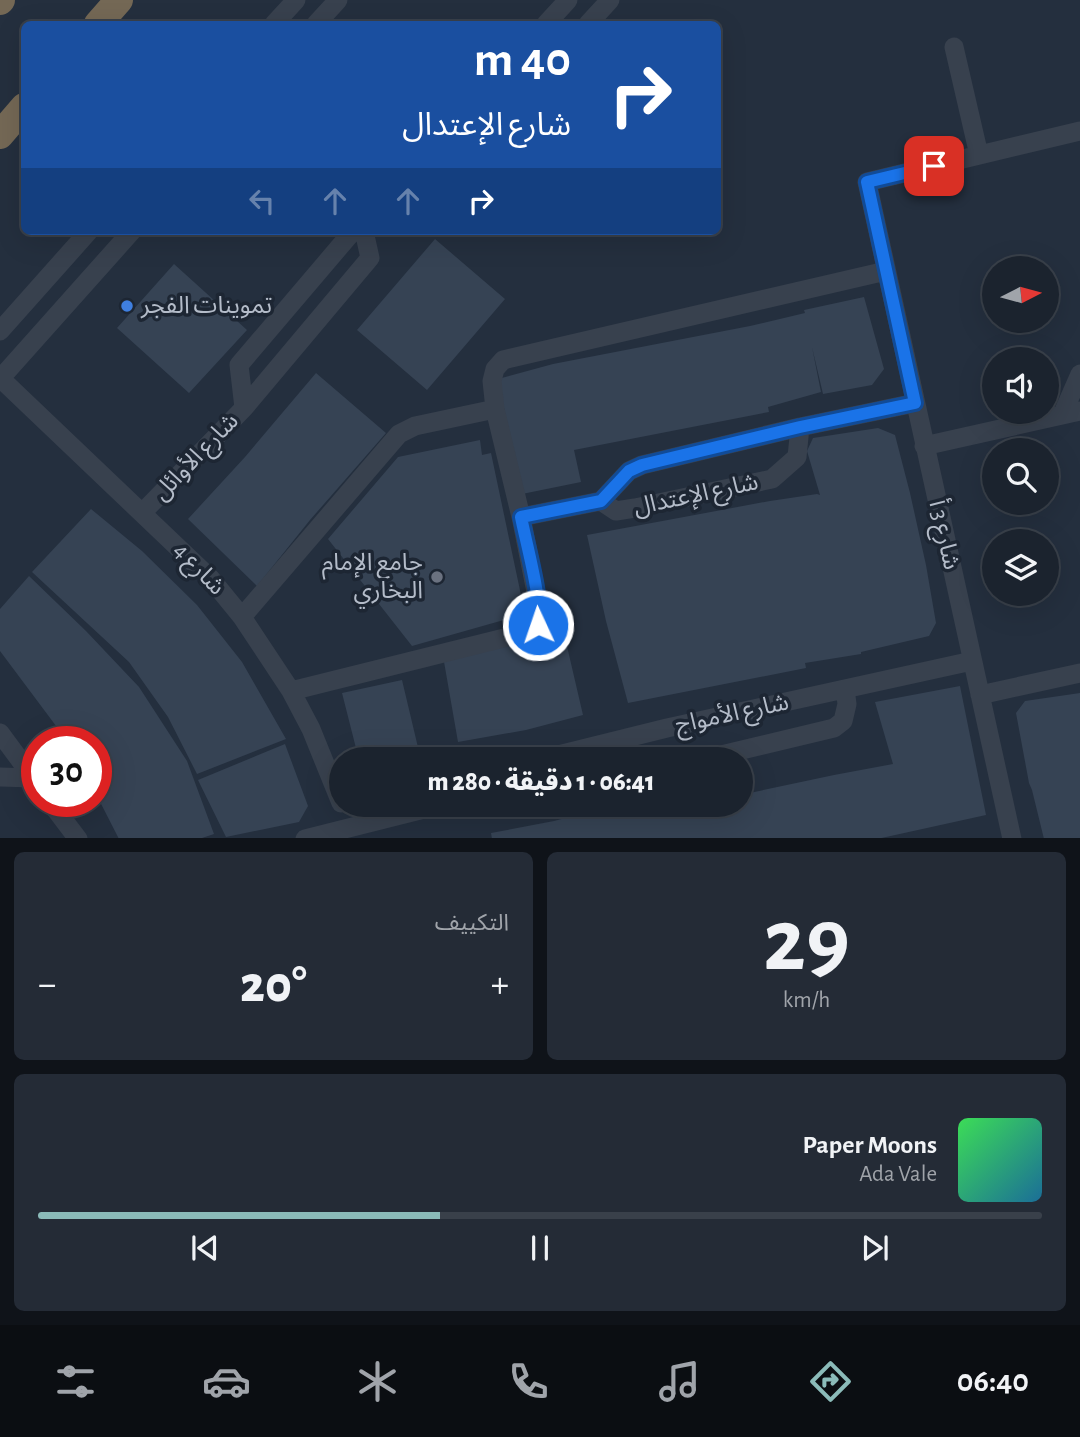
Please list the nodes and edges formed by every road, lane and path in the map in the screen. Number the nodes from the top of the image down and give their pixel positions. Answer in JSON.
{"nodes":[{"id":1,"x":119,"y":0,"type":"edge"},
{"id":2,"x":296,"y":0,"type":"edge"},
{"id":3,"x":338,"y":0,"type":"edge"},
{"id":4,"x":568,"y":0,"type":"edge"},
{"id":5,"x":610,"y":0,"type":"edge"},
{"id":6,"x":101,"y":21,"type":"edge"},
{"id":7,"x":277,"y":21,"type":"edge"},
{"id":8,"x":319,"y":21,"type":"edge"},
{"id":9,"x":549,"y":21,"type":"edge"},
{"id":10,"x":591,"y":21,"type":"edge"},
{"id":11,"x":954,"y":47,"type":"dead end"},
{"id":12,"x":21,"y":110,"type":"edge"},
{"id":13,"x":1080,"y":131,"type":"edge"},
{"id":14,"x":0,"y":135,"type":"edge"},
{"id":15,"x":979,"y":155,"type":"junction"},
{"id":16,"x":85,"y":235,"type":"edge"},
{"id":17,"x":128,"y":235,"type":"edge"},
{"id":18,"x":350,"y":235,"type":"edge"},
{"id":19,"x":365,"y":235,"type":"edge"},
{"id":20,"x":886,"y":271,"type":"junction"},
{"id":21,"x":0,"y":331,"type":"edge"},
{"id":22,"x":1080,"y":374,"type":"edge"},
{"id":23,"x":0,"y":378,"type":"edge"},
{"id":24,"x":915,"y":403,"type":"junction"},
{"id":25,"x":244,"y":408,"type":"junction"},
{"id":26,"x":495,"y":409,"type":"junction"},
{"id":27,"x":1071,"y":413,"type":"edge"},
{"id":28,"x":800,"y":427,"type":"junction"},
{"id":29,"x":924,"y":446,"type":"junction"},
{"id":30,"x":601,"y":501,"type":"junction"},
{"id":31,"x":142,"y":513,"type":"junction"},
{"id":32,"x":521,"y":517,"type":"junction"},
{"id":33,"x":242,"y":617,"type":"junction"},
{"id":34,"x":972,"y":661,"type":"junction"},
{"id":35,"x":1080,"y":673,"type":"edge"},
{"id":36,"x":845,"y":689,"type":"junction"},
{"id":37,"x":290,"y":691,"type":"junction"},
{"id":38,"x":980,"y":695,"type":"junction"},
{"id":39,"x":0,"y":733,"type":"edge"},
{"id":40,"x":590,"y":747,"type":"edge"},
{"id":41,"x":753,"y":747,"type":"edge"},
{"id":42,"x":21,"y":761,"type":"edge"},
{"id":43,"x":329,"y":773,"type":"edge"},
{"id":44,"x":0,"y":777,"type":"edge"},
{"id":45,"x":21,"y":779,"type":"edge"},
{"id":46,"x":62,"y":817,"type":"edge"},
{"id":47,"x":402,"y":817,"type":"edge"},
{"id":48,"x":351,"y":833,"type":"edge"},
{"id":49,"x":78,"y":838,"type":"edge"},
{"id":50,"x":305,"y":838,"type":"edge"},
{"id":51,"x":1012,"y":838,"type":"edge"}],
"edges":[{"from":1,"to":6,"type":"highway"},
{"from":2,"to":7,"type":"street"},
{"from":3,"to":8,"type":"street"},
{"from":4,"to":9,"type":"street"},
{"from":5,"to":10,"type":"street"},
{"from":11,"to":15,"type":"street"},
{"from":12,"to":14,"type":"highway"},
{"from":13,"to":15,"type":"street"},
{"from":15,"to":20,"type":"street","name":"شارع 3 أ"},
{"from":16,"to":21,"type":"street"},
{"from":17,"to":23,"type":"street"},
{"from":18,"to":25,"type":"street","name":"شارع الأوائل"},
{"from":19,"to":25,"type":"street"},
{"from":20,"to":24,"type":"street","name":"شارع 3 أ"},
{"from":20,"to":26,"type":"street"},
{"from":22,"to":27,"type":"street"},
{"from":23,"to":31,"type":"street","name":"شارع 4"},
{"from":24,"to":28,"type":"street","name":"شارع الإعتدال"},
{"from":24,"to":29,"type":"street","name":"شارع 3 أ"},
{"from":25,"to":31,"type":"street","name":"شارع الأوائل"},
{"from":26,"to":32,"type":"street"},
{"from":26,"to":33,"type":"street"},
{"from":27,"to":29,"type":"street"},
{"from":28,"to":30,"type":"street","name":"شارع الإعتدال"},
{"from":28,"to":30,"type":"street","name":"شارع الإعتدال"},
{"from":29,"to":34,"type":"street","name":"شارع 3 أ"},
{"from":30,"to":32,"type":"street","name":"شارع الإعتدال"},
{"from":31,"to":33,"type":"street","name":"شارع 4"},
{"from":32,"to":37,"type":"street"},
{"from":33,"to":37,"type":"street","name":"شارع 4"},
{"from":34,"to":36,"type":"street","name":"شارع الأمواج"},
{"from":34,"to":38,"type":"street","name":"شارع 3 أ"},
{"from":35,"to":38,"type":"street"},
{"from":36,"to":40,"type":"street","name":"شارع الأمواج"},
{"from":36,"to":41,"type":"street","name":"شارع الأمواج"},
{"from":37,"to":43,"type":"street","name":"شارع 4"},
{"from":38,"to":51,"type":"street","name":"شارع 3 أ"},
{"from":39,"to":42,"type":"street"},
{"from":44,"to":45,"type":"street"},
{"from":46,"to":49,"type":"street"},
{"from":47,"to":48,"type":"street"},
{"from":48,"to":50,"type":"street"}]}
